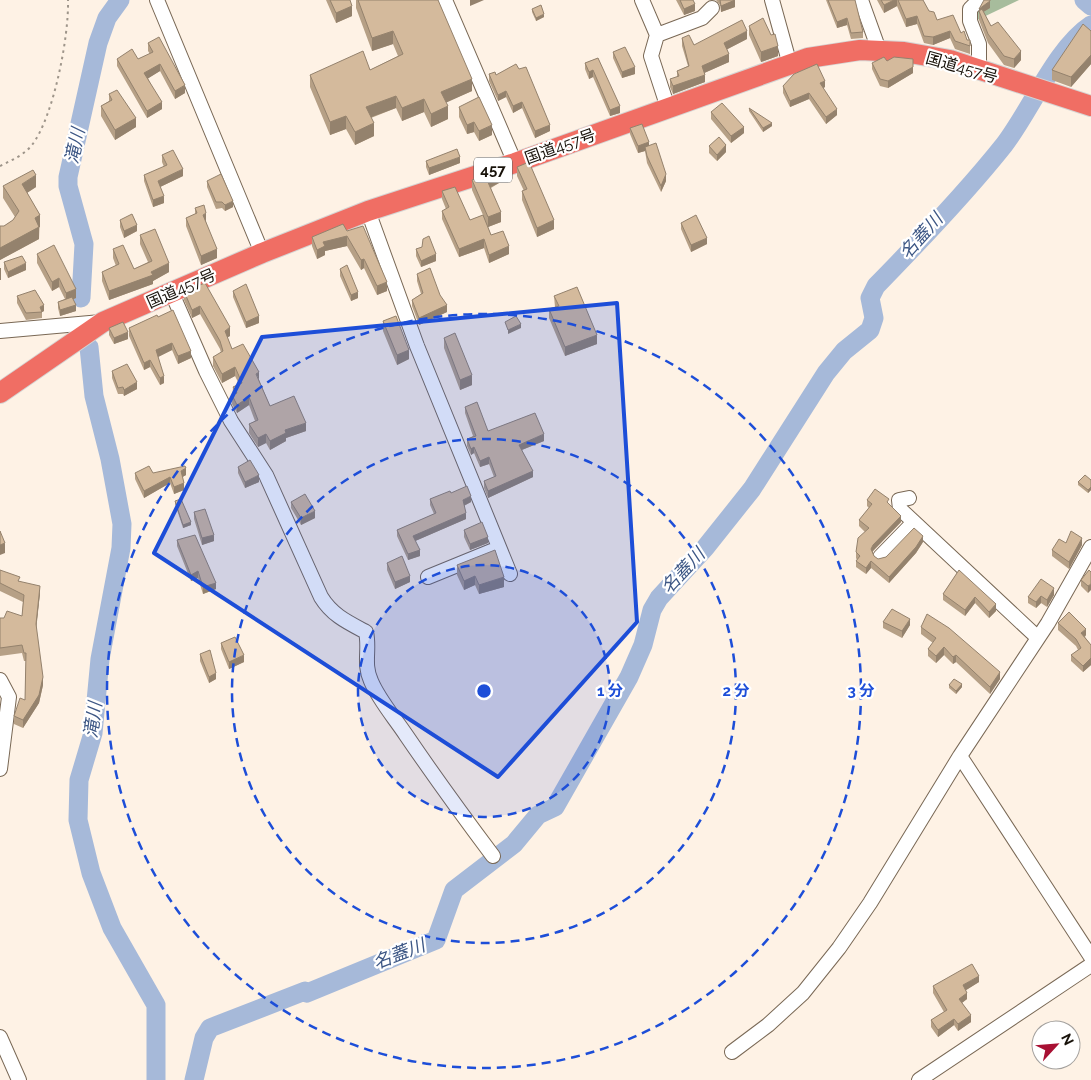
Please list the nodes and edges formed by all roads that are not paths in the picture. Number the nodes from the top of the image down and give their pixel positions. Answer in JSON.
{"nodes":[{"id":1,"x":157,"y":0,"type":"edge"},
{"id":2,"x":445,"y":0,"type":"edge"},
{"id":3,"x":642,"y":0,"type":"edge"},
{"id":4,"x":772,"y":0,"type":"edge"},
{"id":5,"x":862,"y":0,"type":"edge"},
{"id":6,"x":979,"y":0,"type":"edge"},
{"id":7,"x":712,"y":8,"type":"dead end"},
{"id":8,"x":657,"y":35,"type":"junction"},
{"id":9,"x":879,"y":50,"type":"junction"},
{"id":10,"x":790,"y":65,"type":"junction"},
{"id":11,"x":979,"y":70,"type":"junction"},
{"id":12,"x":1091,"y":106,"type":"edge"},
{"id":13,"x":668,"y":108,"type":"junction"},
{"id":14,"x":514,"y":163,"type":"junction"},
{"id":15,"x":368,"y":211,"type":"junction"},
{"id":16,"x":262,"y":253,"type":"junction"},
{"id":17,"x":171,"y":291,"type":"junction"},
{"id":18,"x":103,"y":322,"type":"junction"},
{"id":19,"x":0,"y":331,"type":"edge"},
{"id":20,"x":0,"y":392,"type":"edge"},
{"id":21,"x":908,"y":498,"type":"dead end"},
{"id":22,"x":914,"y":522,"type":"junction"},
{"id":23,"x":1091,"y":547,"type":"edge"},
{"id":24,"x":499,"y":548,"type":"junction"},
{"id":25,"x":880,"y":557,"type":"edge"},
{"id":26,"x":510,"y":574,"type":"dead end"},
{"id":27,"x":428,"y":577,"type":"dead end"},
{"id":28,"x":1038,"y":638,"type":"junction"},
{"id":29,"x":0,"y":680,"type":"edge"},
{"id":30,"x":960,"y":756,"type":"junction"},
{"id":31,"x":0,"y":769,"type":"edge"},
{"id":32,"x":493,"y":856,"type":"dead end"},
{"id":33,"x":1091,"y":957,"type":"edge"},
{"id":34,"x":1091,"y":964,"type":"edge"},
{"id":35,"x":0,"y":1037,"type":"edge"},
{"id":36,"x":732,"y":1052,"type":"dead end"},
{"id":37,"x":19,"y":1080,"type":"edge"},
{"id":38,"x":920,"y":1080,"type":"edge"}],
"edges":[{"from":1,"to":16,"type":"street"},
{"from":2,"to":14,"type":"street"},
{"from":3,"to":8,"type":"street"},
{"from":4,"to":10,"type":"street"},
{"from":5,"to":9,"type":"street"},
{"from":6,"to":11,"type":"street"},
{"from":7,"to":8,"type":"street"},
{"from":8,"to":13,"type":"street"},
{"from":9,"to":10,"type":"highway","name":"国道457号","number":"457"},
{"from":9,"to":11,"type":"highway","name":"国道457号","number":"457"},
{"from":10,"to":13,"type":"highway","name":"国道457号","number":"457"},
{"from":11,"to":12,"type":"highway","name":"国道457号","number":"457"},
{"from":13,"to":14,"type":"highway","name":"国道457号","number":"457"},
{"from":14,"to":15,"type":"highway","name":"国道457号","number":"457"},
{"from":15,"to":16,"type":"highway","name":"国道457号","number":"457"},
{"from":15,"to":24,"type":"street"},
{"from":16,"to":17,"type":"highway","name":"国道457号","number":"457"},
{"from":17,"to":18,"type":"highway","name":"国道457号","number":"457"},
{"from":17,"to":32,"type":"street"},
{"from":18,"to":19,"type":"street"},
{"from":18,"to":20,"type":"highway","name":"国道457号","number":"457"},
{"from":21,"to":22,"type":"street"},
{"from":22,"to":25,"type":"street"},
{"from":22,"to":28,"type":"street"},
{"from":23,"to":28,"type":"street"},
{"from":24,"to":26,"type":"street"},
{"from":24,"to":27,"type":"street"},
{"from":28,"to":30,"type":"street"},
{"from":29,"to":31,"type":"street"},
{"from":30,"to":33,"type":"street"},
{"from":30,"to":36,"type":"street"},
{"from":34,"to":38,"type":"street"},
{"from":35,"to":37,"type":"street"}]}
